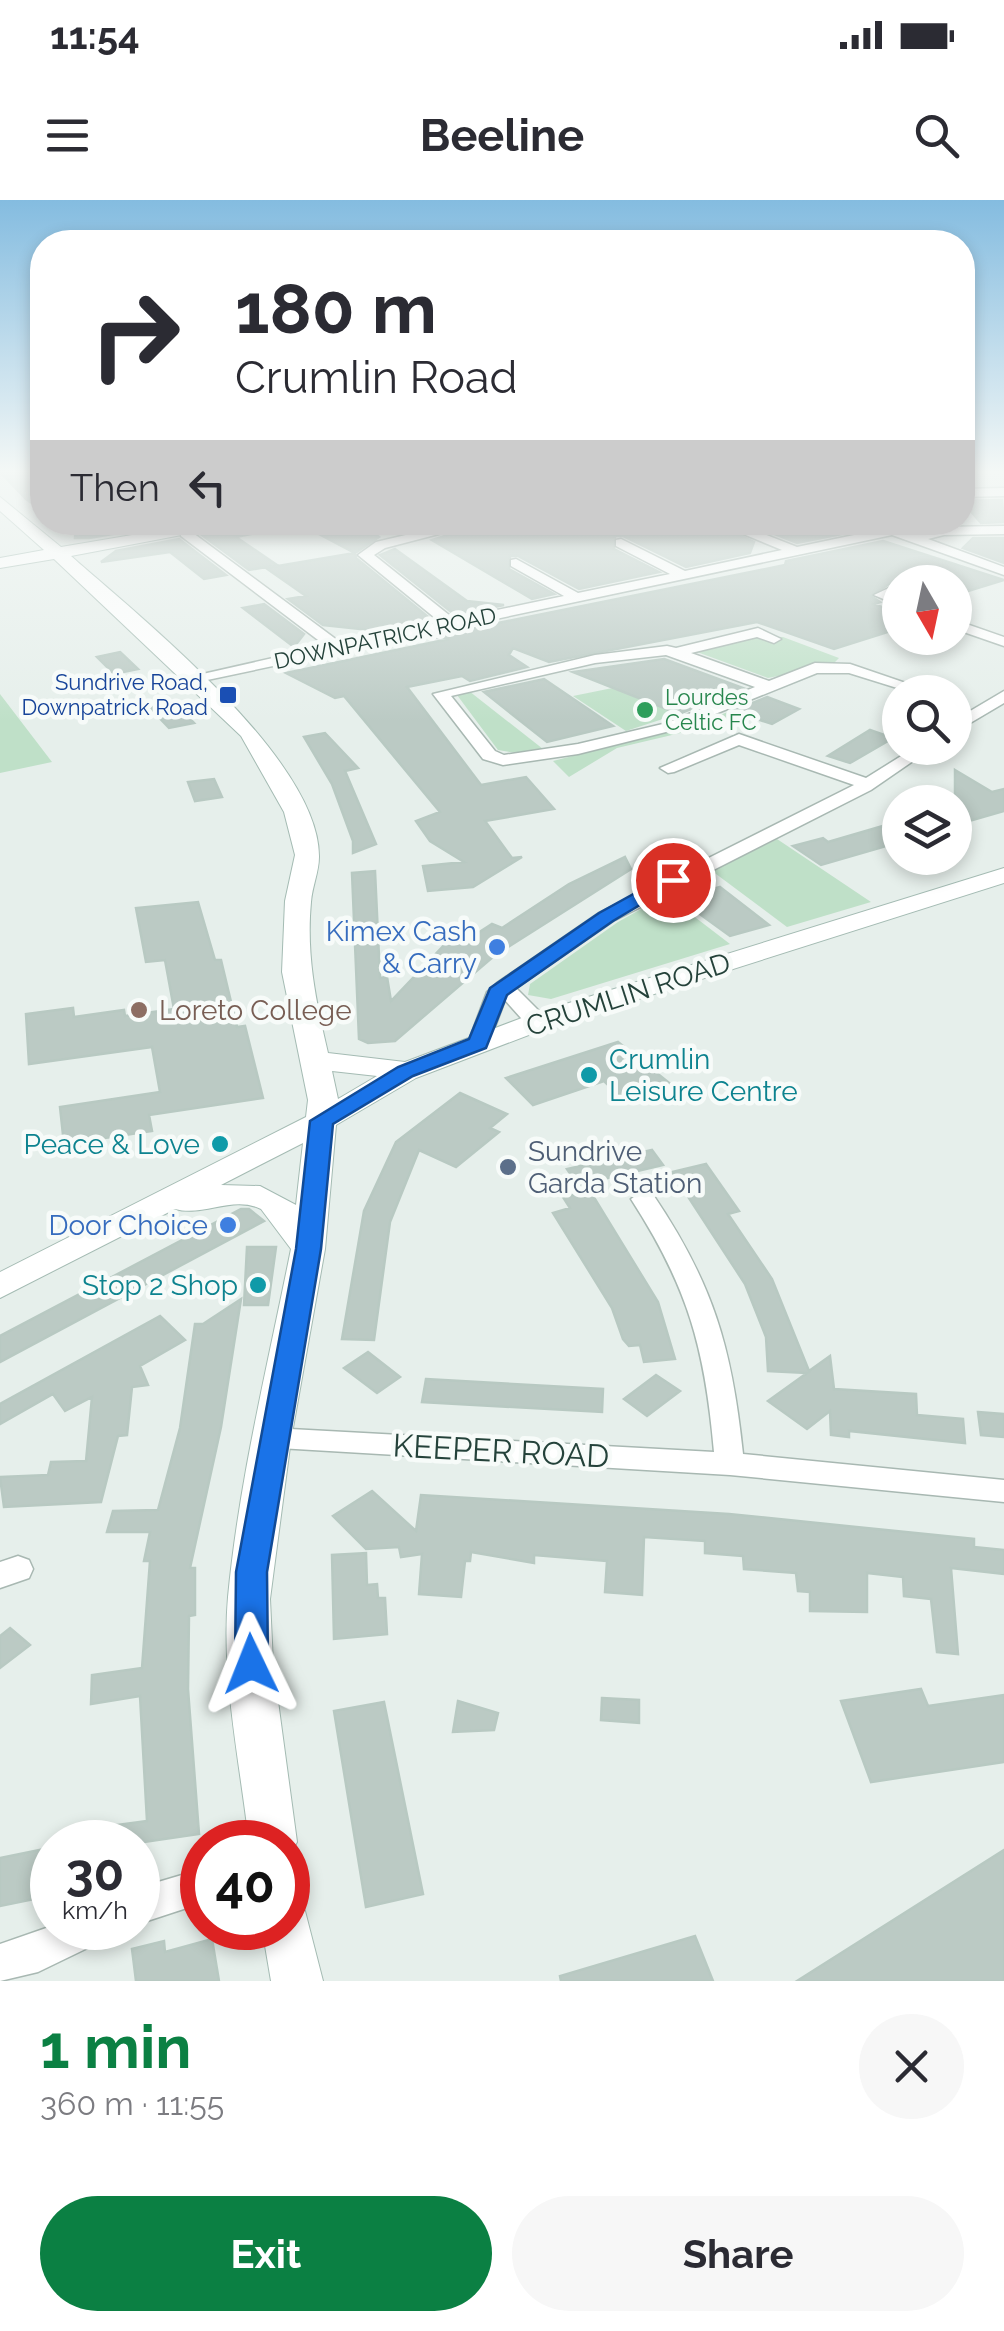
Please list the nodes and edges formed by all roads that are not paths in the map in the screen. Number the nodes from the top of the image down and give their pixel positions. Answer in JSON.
{"nodes":[{"id":1,"x":57,"y":555,"type":"joint"},
{"id":2,"x":214,"y":555,"type":"edge"},
{"id":3,"x":366,"y":555,"type":"edge"},
{"id":4,"x":644,"y":555,"type":"edge"},
{"id":5,"x":782,"y":555,"type":"edge"},
{"id":6,"x":961,"y":555,"type":"edge"},
{"id":7,"x":0,"y":563,"type":"edge"},
{"id":8,"x":516,"y":563,"type":"dead end"},
{"id":9,"x":1004,"y":571,"type":"edge"},
{"id":10,"x":685,"y":576,"type":"junction"},
{"id":11,"x":578,"y":598,"type":"junction"},
{"id":12,"x":452,"y":624,"type":"junction"},
{"id":13,"x":972,"y":630,"type":"edge"},
{"id":14,"x":774,"y":639,"type":"dead end"},
{"id":15,"x":1004,"y":642,"type":"edge"},
{"id":16,"x":338,"y":648,"type":"junction"},
{"id":17,"x":679,"y":652,"type":"junction"},
{"id":18,"x":193,"y":678,"type":"junction"},
{"id":19,"x":882,"y":681,"type":"edge"},
{"id":20,"x":768,"y":686,"type":"junction"},
{"id":21,"x":1004,"y":696,"type":"edge"},
{"id":22,"x":972,"y":709,"type":"edge"},
{"id":23,"x":979,"y":711,"type":"junction"},
{"id":24,"x":972,"y":716,"type":"edge"},
{"id":25,"x":898,"y":765,"type":"edge"},
{"id":26,"x":668,"y":768,"type":"dead end"},
{"id":27,"x":868,"y":784,"type":"junction"},
{"id":28,"x":1004,"y":876,"type":"edge"},
{"id":29,"x":504,"y":988,"type":"junction"},
{"id":30,"x":537,"y":1022,"type":"junction"},
{"id":31,"x":479,"y":1043,"type":"junction"},
{"id":32,"x":314,"y":1060,"type":"junction"},
{"id":33,"x":406,"y":1072,"type":"junction"},
{"id":34,"x":321,"y":1121,"type":"junction"},
{"id":35,"x":643,"y":1199,"type":"dead end"},
{"id":36,"x":150,"y":1210,"type":"junction"},
{"id":37,"x":308,"y":1249,"type":"junction"},
{"id":38,"x":0,"y":1286,"type":"edge"},
{"id":39,"x":272,"y":1440,"type":"junction"},
{"id":40,"x":730,"y":1464,"type":"junction"},
{"id":41,"x":1004,"y":1492,"type":"edge"},
{"id":42,"x":270,"y":1820,"type":"edge"},
{"id":43,"x":44,"y":1950,"type":"edge"},
{"id":44,"x":292,"y":1950,"type":"edge"},
{"id":45,"x":0,"y":1963,"type":"edge"},
{"id":46,"x":297,"y":1981,"type":"edge"}],
"edges":[{"from":1,"to":7,"type":"street"},
{"from":1,"to":18,"type":"street"},
{"from":2,"to":16,"type":"street"},
{"from":3,"to":12,"type":"street"},
{"from":4,"to":10,"type":"street"},
{"from":5,"to":10,"type":"street","name":"DOWNPATRICK ROAD"},
{"from":6,"to":9,"type":"street"},
{"from":8,"to":11,"type":"street"},
{"from":10,"to":11,"type":"street","name":"DOWNPATRICK ROAD"},
{"from":11,"to":12,"type":"street","name":"DOWNPATRICK ROAD"},
{"from":12,"to":16,"type":"street","name":"DOWNPATRICK ROAD"},
{"from":13,"to":15,"type":"street"},
{"from":14,"to":17,"type":"street"},
{"from":16,"to":18,"type":"street","name":"DOWNPATRICK ROAD"},
{"from":17,"to":20,"type":"street"},
{"from":17,"to":20,"type":"street"},
{"from":18,"to":32,"type":"street"},
{"from":19,"to":20,"type":"street"},
{"from":21,"to":23,"type":"street"},
{"from":22,"to":23,"type":"street"},
{"from":23,"to":24,"type":"street"},
{"from":25,"to":27,"type":"street"},
{"from":26,"to":27,"type":"street"},
{"from":27,"to":29,"type":"street"},
{"from":28,"to":30,"type":"street","name":"CRUMLIN ROAD"},
{"from":29,"to":30,"type":"street"},
{"from":29,"to":31,"type":"street"},
{"from":30,"to":31,"type":"street","name":"CRUMLIN ROAD"},
{"from":31,"to":33,"type":"street","name":"CRUMLIN ROAD"},
{"from":32,"to":33,"type":"street"},
{"from":32,"to":34,"type":"street"},
{"from":33,"to":34,"type":"street","name":"CRUMLIN ROAD"},
{"from":34,"to":36,"type":"street","name":"CRUMLIN ROAD"},
{"from":34,"to":37,"type":"street"},
{"from":35,"to":40,"type":"street"},
{"from":36,"to":37,"type":"street"},
{"from":36,"to":38,"type":"street","name":"CRUMLIN ROAD"},
{"from":37,"to":39,"type":"street"},
{"from":39,"to":40,"type":"street","name":"KEEPER ROAD"},
{"from":39,"to":42,"type":"street"},
{"from":40,"to":41,"type":"street","name":"KEEPER ROAD"},
{"from":43,"to":45,"type":"street"},
{"from":44,"to":46,"type":"street"}]}
